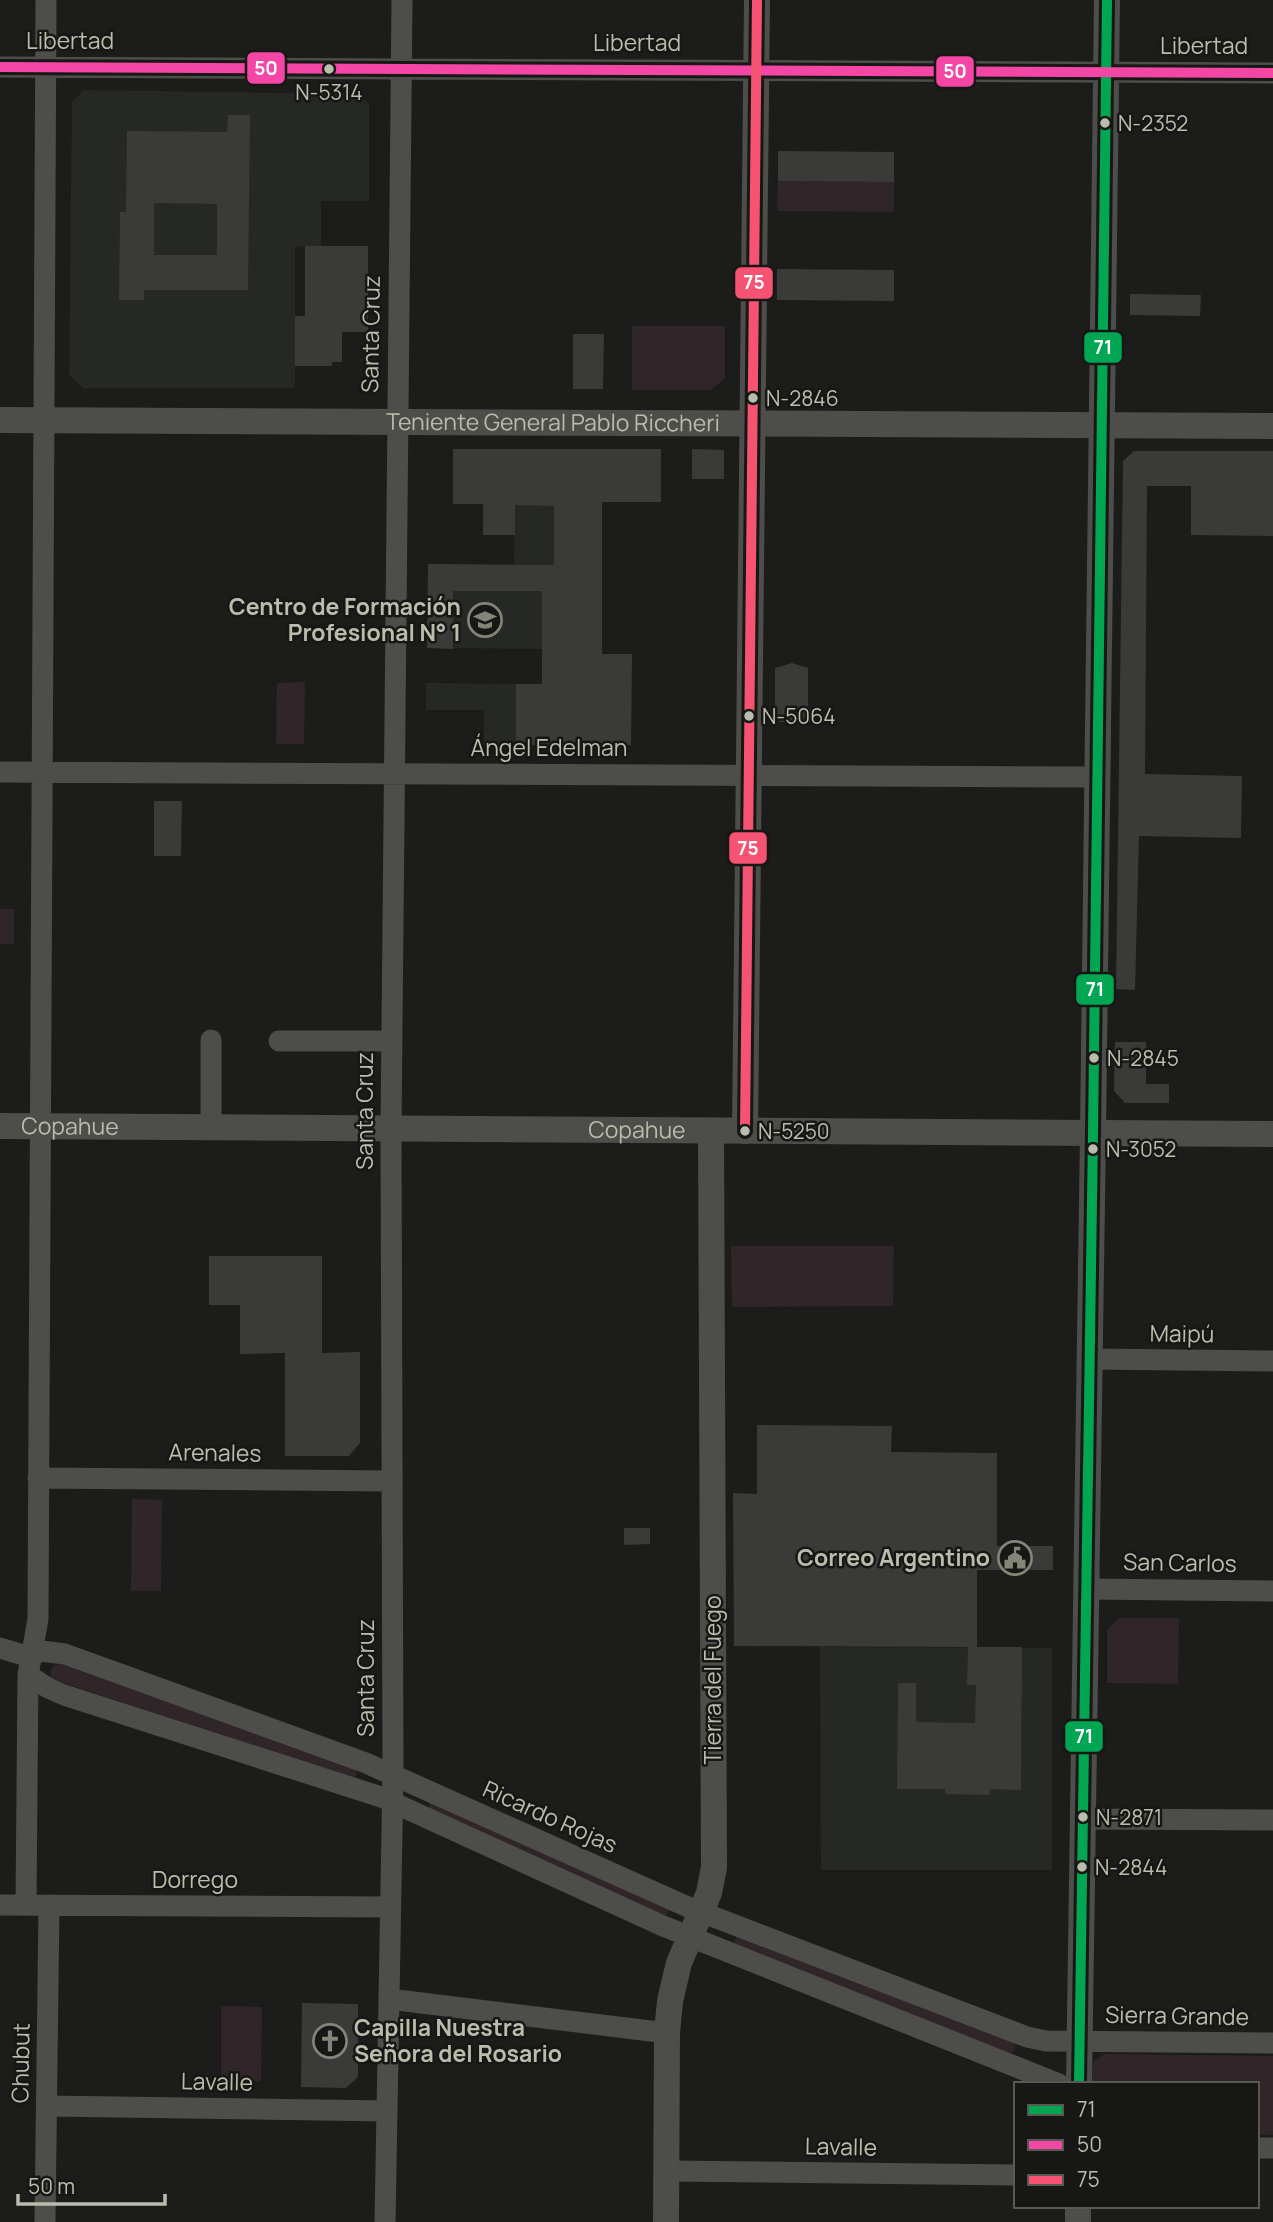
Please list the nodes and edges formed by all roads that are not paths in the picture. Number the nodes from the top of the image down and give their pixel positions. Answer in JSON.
{"nodes":[{"id":1,"x":46,"y":0,"type":"edge"},
{"id":2,"x":402,"y":0,"type":"edge"},
{"id":3,"x":757,"y":0,"type":"edge"},
{"id":4,"x":1107,"y":0,"type":"edge"},
{"id":5,"x":0,"y":67,"type":"edge"},
{"id":6,"x":46,"y":67,"type":"junction"},
{"id":7,"x":401,"y":68,"type":"junction"},
{"id":8,"x":757,"y":70,"type":"junction"},
{"id":9,"x":1106,"y":72,"type":"junction"},
{"id":10,"x":1273,"y":73,"type":"edge"},
{"id":11,"x":0,"y":420,"type":"edge"},
{"id":12,"x":44,"y":421,"type":"junction"},
{"id":13,"x":396,"y":422,"type":"junction"},
{"id":14,"x":753,"y":424,"type":"junction"},
{"id":15,"x":1103,"y":425,"type":"junction"},
{"id":16,"x":1273,"y":426,"type":"edge"},
{"id":17,"x":0,"y":772,"type":"edge"},
{"id":18,"x":42,"y":772,"type":"junction"},
{"id":19,"x":393,"y":774,"type":"junction"},
{"id":20,"x":749,"y":775,"type":"junction"},
{"id":21,"x":1098,"y":777,"type":"junction"},
{"id":22,"x":211,"y":1040,"type":"dead end"},
{"id":23,"x":279,"y":1041,"type":"dead end"},
{"id":24,"x":391,"y":1041,"type":"junction"},
{"id":25,"x":0,"y":1126,"type":"edge"},
{"id":26,"x":41,"y":1127,"type":"junction"},
{"id":27,"x":211,"y":1128,"type":"junction"},
{"id":28,"x":391,"y":1129,"type":"junction"},
{"id":29,"x":711,"y":1131,"type":"junction"},
{"id":30,"x":746,"y":1131,"type":"junction"},
{"id":31,"x":1093,"y":1133,"type":"junction"},
{"id":32,"x":1273,"y":1134,"type":"edge"},
{"id":33,"x":1090,"y":1359,"type":"junction"},
{"id":34,"x":1273,"y":1361,"type":"edge"},
{"id":35,"x":38,"y":1478,"type":"junction"},
{"id":36,"x":391,"y":1481,"type":"junction"},
{"id":37,"x":1087,"y":1588,"type":"junction"},
{"id":38,"x":1273,"y":1591,"type":"edge"},
{"id":39,"x":0,"y":1648,"type":"edge"},
{"id":40,"x":29,"y":1666,"type":"junction"},
{"id":41,"x":393,"y":1774,"type":"junction"},
{"id":42,"x":392,"y":1802,"type":"junction"},
{"id":43,"x":1083,"y":1819,"type":"junction"},
{"id":44,"x":1273,"y":1820,"type":"edge"},
{"id":45,"x":0,"y":1905,"type":"edge"},
{"id":46,"x":26,"y":1905,"type":"junction"},
{"id":47,"x":49,"y":1905,"type":"junction"},
{"id":48,"x":390,"y":1907,"type":"junction"},
{"id":49,"x":701,"y":1912,"type":"junction"},
{"id":50,"x":690,"y":1937,"type":"junction"},
{"id":51,"x":389,"y":1999,"type":"junction"},
{"id":52,"x":667,"y":2033,"type":"junction"},
{"id":53,"x":1080,"y":2041,"type":"junction"},
{"id":54,"x":1273,"y":2043,"type":"edge"},
{"id":55,"x":1054,"y":2082,"type":"edge"},
{"id":56,"x":1079,"y":2082,"type":"edge"},
{"id":57,"x":47,"y":2106,"type":"junction"},
{"id":58,"x":387,"y":2111,"type":"junction"},
{"id":59,"x":667,"y":2171,"type":"junction"},
{"id":60,"x":1014,"y":2175,"type":"edge"},
{"id":61,"x":45,"y":2222,"type":"edge"},
{"id":62,"x":385,"y":2222,"type":"edge"},
{"id":63,"x":666,"y":2222,"type":"edge"}],
"edges":[{"from":1,"to":6,"type":"street"},
{"from":2,"to":7,"type":"street","name":"Santa Cruz"},
{"from":3,"to":8,"type":"street"},
{"from":4,"to":9,"type":"street"},
{"from":5,"to":6,"type":"street","name":"Libertad"},
{"from":6,"to":7,"type":"street","name":"Libertad"},
{"from":6,"to":12,"type":"street"},
{"from":7,"to":8,"type":"street","name":"Libertad"},
{"from":7,"to":13,"type":"street","name":"Santa Cruz"},
{"from":8,"to":9,"type":"street","name":"Libertad"},
{"from":8,"to":14,"type":"street"},
{"from":9,"to":10,"type":"street","name":"Libertad"},
{"from":9,"to":15,"type":"street"},
{"from":11,"to":12,"type":"street","name":"Teniente General Pablo Riccheri"},
{"from":12,"to":13,"type":"street","name":"Teniente General Pablo Riccheri"},
{"from":12,"to":18,"type":"street"},
{"from":13,"to":14,"type":"street","name":"Teniente General Pablo Riccheri"},
{"from":13,"to":19,"type":"street","name":"Santa Cruz"},
{"from":14,"to":15,"type":"street","name":"Teniente General Pablo Riccheri"},
{"from":14,"to":20,"type":"street"},
{"from":15,"to":16,"type":"street","name":"Teniente General Pablo Riccheri"},
{"from":15,"to":21,"type":"street"},
{"from":17,"to":18,"type":"street","name":"Ángel Edelman"},
{"from":18,"to":19,"type":"street","name":"Ángel Edelman"},
{"from":18,"to":26,"type":"street"},
{"from":19,"to":20,"type":"street","name":"Ángel Edelman"},
{"from":19,"to":24,"type":"street","name":"Santa Cruz"},
{"from":20,"to":21,"type":"street","name":"Ángel Edelman"},
{"from":20,"to":30,"type":"street"},
{"from":21,"to":31,"type":"street"},
{"from":22,"to":27,"type":"street"},
{"from":23,"to":24,"type":"street"},
{"from":24,"to":28,"type":"street","name":"Santa Cruz"},
{"from":25,"to":26,"type":"street","name":"Copahue"},
{"from":26,"to":27,"type":"street","name":"Copahue"},
{"from":26,"to":35,"type":"street"},
{"from":27,"to":28,"type":"street","name":"Copahue"},
{"from":28,"to":29,"type":"street","name":"Copahue"},
{"from":28,"to":36,"type":"street","name":"Santa Cruz"},
{"from":29,"to":30,"type":"street","name":"Copahue"},
{"from":29,"to":49,"type":"street","name":"Tierra del Fuego"},
{"from":30,"to":31,"type":"street","name":"Copahue"},
{"from":31,"to":32,"type":"street","name":"Copahue"},
{"from":31,"to":33,"type":"street"},
{"from":33,"to":34,"type":"street","name":"Maipú"},
{"from":33,"to":37,"type":"street"},
{"from":35,"to":36,"type":"street","name":"Arenales"},
{"from":35,"to":40,"type":"street"},
{"from":36,"to":41,"type":"street","name":"Santa Cruz"},
{"from":37,"to":38,"type":"street","name":"San Carlos"},
{"from":37,"to":43,"type":"street"},
{"from":39,"to":40,"type":"street","name":"Ricardo Rojas"},
{"from":40,"to":41,"type":"street","name":"Ricardo Rojas"},
{"from":40,"to":42,"type":"street","name":"Ricardo Rojas"},
{"from":40,"to":46,"type":"street"},
{"from":41,"to":42,"type":"street","name":"Santa Cruz"},
{"from":41,"to":49,"type":"street","name":"Ricardo Rojas"},
{"from":42,"to":48,"type":"street","name":"Santa Cruz"},
{"from":42,"to":50,"type":"street","name":"Ricardo Rojas"},
{"from":43,"to":44,"type":"street"},
{"from":43,"to":53,"type":"street"},
{"from":45,"to":46,"type":"street","name":"Dorrego"},
{"from":46,"to":47,"type":"street","name":"Dorrego"},
{"from":47,"to":48,"type":"street","name":"Dorrego"},
{"from":47,"to":57,"type":"street","name":"Chubut"},
{"from":48,"to":51,"type":"street","name":"Santa Cruz"},
{"from":49,"to":50,"type":"street","name":"Tierra del Fuego"},
{"from":49,"to":53,"type":"street","name":"Ricardo Rojas"},
{"from":50,"to":52,"type":"street","name":"Tierra del Fuego"},
{"from":50,"to":55,"type":"street","name":"Ricardo Rojas"},
{"from":51,"to":52,"type":"street"},
{"from":51,"to":58,"type":"street","name":"Santa Cruz"},
{"from":52,"to":59,"type":"street","name":"Tierra del Fuego"},
{"from":53,"to":54,"type":"street","name":"Sierra Grande"},
{"from":53,"to":56,"type":"street"},
{"from":57,"to":58,"type":"street","name":"Lavalle"},
{"from":57,"to":61,"type":"street","name":"Chubut"},
{"from":58,"to":62,"type":"street","name":"Santa Cruz"},
{"from":59,"to":60,"type":"street","name":"Lavalle"},
{"from":59,"to":63,"type":"street","name":"Tierra del Fuego"}]}
